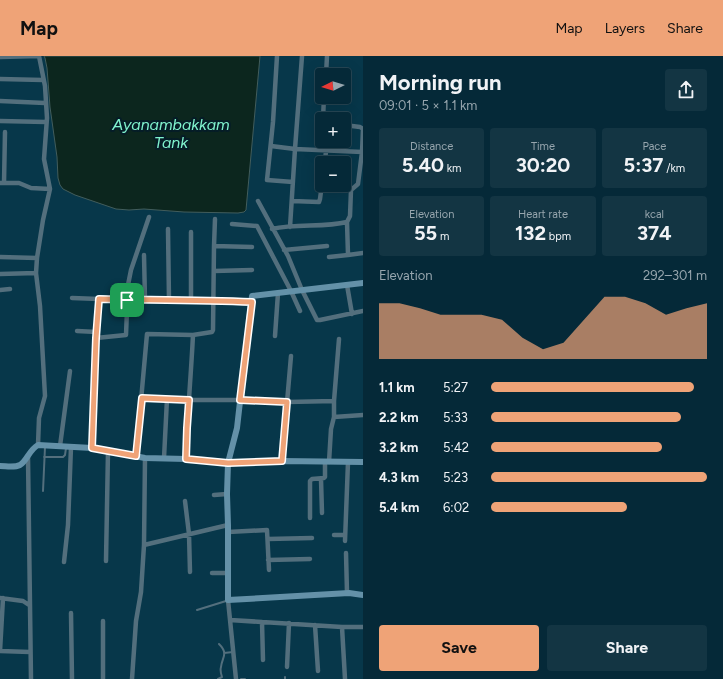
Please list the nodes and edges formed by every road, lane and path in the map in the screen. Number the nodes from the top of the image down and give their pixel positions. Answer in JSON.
{"nodes":[{"id":1,"x":39,"y":56,"type":"edge"},
{"id":2,"x":277,"y":56,"type":"edge"},
{"id":3,"x":302,"y":56,"type":"edge"},
{"id":4,"x":327,"y":56,"type":"edge"},
{"id":5,"x":0,"y":57,"type":"edge"},
{"id":6,"x":326,"y":68,"type":"edge"},
{"id":7,"x":0,"y":79,"type":"edge"},
{"id":8,"x":43,"y":80,"type":"junction"},
{"id":9,"x":0,"y":101,"type":"edge"},
{"id":10,"x":45,"y":103,"type":"junction"},
{"id":11,"x":0,"y":121,"type":"edge"},
{"id":12,"x":46,"y":122,"type":"junction"},
{"id":13,"x":351,"y":126,"type":"edge"},
{"id":14,"x":5,"y":132,"type":"dead end"},
{"id":15,"x":270,"y":146,"type":"junction"},
{"id":16,"x":295,"y":148,"type":"junction"},
{"id":17,"x":321,"y":150,"type":"joint"},
{"id":18,"x":326,"y":150,"type":"junction"},
{"id":19,"x":362,"y":152,"type":"edge"},
{"id":20,"x":326,"y":156,"type":"edge"},
{"id":21,"x":293,"y":182,"type":"junction"},
{"id":22,"x":2,"y":183,"type":"edge"},
{"id":23,"x":50,"y":189,"type":"junction"},
{"id":24,"x":321,"y":192,"type":"edge"},
{"id":25,"x":258,"y":201,"type":"dead end"},
{"id":26,"x":292,"y":201,"type":"junction"},
{"id":27,"x":149,"y":217,"type":"dead end"},
{"id":28,"x":215,"y":219,"type":"dead end"},
{"id":29,"x":347,"y":222,"type":"junction"},
{"id":30,"x":232,"y":224,"type":"dead end"},
{"id":31,"x":290,"y":227,"type":"junction"},
{"id":32,"x":168,"y":229,"type":"dead end"},
{"id":33,"x":272,"y":229,"type":"junction"},
{"id":34,"x":191,"y":232,"type":"dead end"},
{"id":35,"x":214,"y":246,"type":"junction"},
{"id":36,"x":327,"y":246,"type":"dead end"},
{"id":37,"x":252,"y":247,"type":"dead end"},
{"id":38,"x":284,"y":250,"type":"junction"},
{"id":39,"x":363,"y":253,"type":"edge"},
{"id":40,"x":144,"y":255,"type":"dead end"},
{"id":41,"x":348,"y":255,"type":"junction"},
{"id":42,"x":0,"y":257,"type":"edge"},
{"id":43,"x":329,"y":257,"type":"dead end"},
{"id":44,"x":37,"y":258,"type":"junction"},
{"id":45,"x":252,"y":270,"type":"dead end"},
{"id":46,"x":214,"y":271,"type":"junction"},
{"id":47,"x":36,"y":273,"type":"junction"},
{"id":48,"x":0,"y":274,"type":"edge"},
{"id":49,"x":363,"y":283,"type":"edge"},
{"id":50,"x":347,"y":285,"type":"junction"},
{"id":51,"x":10,"y":289,"type":"dead end"},
{"id":52,"x":0,"y":290,"type":"edge"},
{"id":53,"x":302,"y":290,"type":"junction"},
{"id":54,"x":291,"y":291,"type":"junction"},
{"id":55,"x":278,"y":293,"type":"junction"},
{"id":56,"x":72,"y":298,"type":"dead end"},
{"id":57,"x":99,"y":299,"type":"junction"},
{"id":58,"x":127,"y":300,"type":"junction"},
{"id":59,"x":145,"y":300,"type":"junction"},
{"id":60,"x":170,"y":300,"type":"junction"},
{"id":61,"x":191,"y":300,"type":"junction"},
{"id":62,"x":213,"y":300,"type":"junction"},
{"id":63,"x":252,"y":302,"type":"junction"},
{"id":64,"x":300,"y":312,"type":"dead end"},
{"id":65,"x":363,"y":312,"type":"edge"},
{"id":66,"x":352,"y":314,"type":"junction"},
{"id":67,"x":77,"y":331,"type":"dead end"},
{"id":68,"x":97,"y":332,"type":"junction"},
{"id":69,"x":193,"y":335,"type":"junction"},
{"id":70,"x":275,"y":336,"type":"dead end"},
{"id":71,"x":96,"y":338,"type":"junction"},
{"id":72,"x":339,"y":339,"type":"dead end"},
{"id":73,"x":291,"y":356,"type":"dead end"},
{"id":74,"x":70,"y":371,"type":"dead end"},
{"id":75,"x":142,"y":398,"type":"junction"},
{"id":76,"x":167,"y":399,"type":"junction"},
{"id":77,"x":189,"y":400,"type":"junction"},
{"id":78,"x":240,"y":400,"type":"junction"},
{"id":79,"x":334,"y":401,"type":"junction"},
{"id":80,"x":287,"y":402,"type":"junction"},
{"id":81,"x":363,"y":415,"type":"edge"},
{"id":82,"x":334,"y":417,"type":"junction"},
{"id":83,"x":38,"y":445,"type":"junction"},
{"id":84,"x":45,"y":445,"type":"junction"},
{"id":85,"x":66,"y":447,"type":"junction"},
{"id":86,"x":92,"y":448,"type":"junction"},
{"id":87,"x":108,"y":451,"type":"junction"},
{"id":88,"x":28,"y":455,"type":"junction"},
{"id":89,"x":136,"y":456,"type":"junction"},
{"id":90,"x":44,"y":457,"type":"junction"},
{"id":91,"x":145,"y":458,"type":"junction"},
{"id":92,"x":164,"y":458,"type":"junction"},
{"id":93,"x":186,"y":459,"type":"junction"},
{"id":94,"x":282,"y":461,"type":"junction"},
{"id":95,"x":327,"y":462,"type":"junction"},
{"id":96,"x":348,"y":462,"type":"junction"},
{"id":97,"x":363,"y":462,"type":"edge"},
{"id":98,"x":228,"y":463,"type":"junction"},
{"id":99,"x":0,"y":466,"type":"edge"},
{"id":100,"x":321,"y":479,"type":"junction"},
{"id":101,"x":43,"y":490,"type":"dead end"},
{"id":102,"x":226,"y":494,"type":"junction"},
{"id":103,"x":214,"y":495,"type":"dead end"},
{"id":104,"x":185,"y":501,"type":"dead end"},
{"id":105,"x":322,"y":513,"type":"dead end"},
{"id":106,"x":310,"y":518,"type":"dead end"},
{"id":107,"x":228,"y":528,"type":"junction"},
{"id":108,"x":189,"y":534,"type":"junction"},
{"id":109,"x":334,"y":535,"type":"dead end"},
{"id":110,"x":345,"y":535,"type":"junction"},
{"id":111,"x":312,"y":538,"type":"dead end"},
{"id":112,"x":268,"y":539,"type":"junction"},
{"id":113,"x":345,"y":541,"type":"dead end"},
{"id":114,"x":144,"y":545,"type":"junction"},
{"id":115,"x":346,"y":553,"type":"dead end"},
{"id":116,"x":310,"y":559,"type":"dead end"},
{"id":117,"x":268,"y":560,"type":"junction"},
{"id":118,"x":106,"y":561,"type":"dead end"},
{"id":119,"x":64,"y":562,"type":"dead end"},
{"id":120,"x":269,"y":570,"type":"dead end"},
{"id":121,"x":190,"y":572,"type":"dead end"},
{"id":122,"x":212,"y":573,"type":"dead end"},
{"id":123,"x":228,"y":573,"type":"junction"},
{"id":124,"x":347,"y":593,"type":"junction"},
{"id":125,"x":363,"y":595,"type":"edge"},
{"id":126,"x":2,"y":598,"type":"edge"},
{"id":127,"x":228,"y":600,"type":"junction"},
{"id":128,"x":29,"y":605,"type":"junction"},
{"id":129,"x":197,"y":610,"type":"dead end"},
{"id":130,"x":71,"y":613,"type":"dead end"},
{"id":131,"x":230,"y":620,"type":"junction"},
{"id":132,"x":103,"y":621,"type":"dead end"},
{"id":133,"x":262,"y":622,"type":"junction"},
{"id":134,"x":289,"y":623,"type":"junction"},
{"id":135,"x":315,"y":625,"type":"junction"},
{"id":136,"x":342,"y":627,"type":"junction"},
{"id":137,"x":363,"y":627,"type":"edge"},
{"id":138,"x":219,"y":644,"type":"dead end"},
{"id":139,"x":0,"y":651,"type":"edge"},
{"id":140,"x":30,"y":652,"type":"junction"},
{"id":141,"x":233,"y":652,"type":"junction"},
{"id":142,"x":224,"y":653,"type":"junction"},
{"id":143,"x":263,"y":660,"type":"dead end"},
{"id":144,"x":287,"y":667,"type":"dead end"},
{"id":145,"x":318,"y":671,"type":"dead end"},
{"id":146,"x":31,"y":679,"type":"edge"},
{"id":147,"x":72,"y":679,"type":"edge"},
{"id":148,"x":103,"y":679,"type":"edge"},
{"id":149,"x":132,"y":679,"type":"edge"},
{"id":150,"x":218,"y":679,"type":"edge"},
{"id":151,"x":236,"y":679,"type":"edge"},
{"id":152,"x":241,"y":679,"type":"edge"},
{"id":153,"x":245,"y":679,"type":"edge"},
{"id":154,"x":345,"y":679,"type":"edge"}],
"edges":[{"from":1,"to":5,"type":"street"},
{"from":1,"to":8,"type":"street"},
{"from":2,"to":15,"type":"street"},
{"from":3,"to":16,"type":"street"},
{"from":4,"to":6,"type":"street"},
{"from":7,"to":8,"type":"street"},
{"from":8,"to":10,"type":"street"},
{"from":9,"to":10,"type":"street"},
{"from":10,"to":12,"type":"street"},
{"from":11,"to":12,"type":"street"},
{"from":12,"to":23,"type":"street"},
{"from":13,"to":19,"type":"street"},
{"from":14,"to":22,"type":"street"},
{"from":15,"to":16,"type":"street"},
{"from":15,"to":21,"type":"street"},
{"from":16,"to":17,"type":"street"},
{"from":16,"to":21,"type":"street"},
{"from":17,"to":18,"type":"street"},
{"from":18,"to":19,"type":"street"},
{"from":18,"to":20,"type":"street"},
{"from":19,"to":29,"type":"street"},
{"from":21,"to":26,"type":"street"},
{"from":22,"to":23,"type":"street"},
{"from":23,"to":44,"type":"street"},
{"from":24,"to":26,"type":"street"},
{"from":25,"to":33,"type":"street"},
{"from":26,"to":31,"type":"street"},
{"from":27,"to":58,"type":"street"},
{"from":28,"to":35,"type":"street"},
{"from":29,"to":31,"type":"street"},
{"from":29,"to":41,"type":"street"},
{"from":30,"to":54,"type":"street"},
{"from":31,"to":33,"type":"street"},
{"from":32,"to":60,"type":"street"},
{"from":33,"to":38,"type":"street"},
{"from":34,"to":61,"type":"street"},
{"from":35,"to":37,"type":"street"},
{"from":35,"to":46,"type":"street"},
{"from":36,"to":38,"type":"street"},
{"from":38,"to":53,"type":"street"},
{"from":39,"to":41,"type":"street"},
{"from":40,"to":59,"type":"street"},
{"from":41,"to":43,"type":"street"},
{"from":42,"to":44,"type":"street"},
{"from":44,"to":47,"type":"street"},
{"from":45,"to":46,"type":"street"},
{"from":46,"to":62,"type":"street"},
{"from":47,"to":48,"type":"street"},
{"from":47,"to":83,"type":"street"},
{"from":49,"to":50,"type":"main road"},
{"from":50,"to":53,"type":"main road"},
{"from":50,"to":66,"type":"street"},
{"from":51,"to":52,"type":"street"},
{"from":53,"to":54,"type":"main road"},
{"from":53,"to":66,"type":"street"},
{"from":54,"to":55,"type":"main road"},
{"from":54,"to":64,"type":"street"},
{"from":55,"to":63,"type":"main road"},
{"from":55,"to":70,"type":"street"},
{"from":56,"to":57,"type":"street"},
{"from":57,"to":58,"type":"street"},
{"from":57,"to":68,"type":"street"},
{"from":58,"to":59,"type":"street"},
{"from":58,"to":71,"type":"street"},
{"from":59,"to":60,"type":"street"},
{"from":60,"to":61,"type":"street"},
{"from":61,"to":62,"type":"street"},
{"from":62,"to":63,"type":"street"},
{"from":62,"to":69,"type":"street"},
{"from":63,"to":78,"type":"main road"},
{"from":65,"to":66,"type":"street"},
{"from":67,"to":68,"type":"street"},
{"from":68,"to":71,"type":"street"},
{"from":69,"to":75,"type":"street"},
{"from":69,"to":77,"type":"street"},
{"from":71,"to":86,"type":"street"},
{"from":72,"to":79,"type":"street"},
{"from":73,"to":80,"type":"street"},
{"from":74,"to":85,"type":"street"},
{"from":75,"to":76,"type":"street"},
{"from":75,"to":89,"type":"street"},
{"from":76,"to":77,"type":"street"},
{"from":76,"to":92,"type":"street"},
{"from":77,"to":78,"type":"street"},
{"from":77,"to":93,"type":"street"},
{"from":78,"to":80,"type":"street"},
{"from":78,"to":98,"type":"main road"},
{"from":79,"to":80,"type":"street"},
{"from":79,"to":82,"type":"street"},
{"from":80,"to":94,"type":"street"},
{"from":81,"to":82,"type":"street"},
{"from":82,"to":95,"type":"street"},
{"from":83,"to":84,"type":"main road"},
{"from":83,"to":88,"type":"main road"},
{"from":84,"to":85,"type":"main road"},
{"from":84,"to":90,"type":"lane"},
{"from":85,"to":86,"type":"main road"},
{"from":85,"to":90,"type":"lane"},
{"from":85,"to":119,"type":"street"},
{"from":86,"to":87,"type":"main road"},
{"from":87,"to":89,"type":"main road"},
{"from":87,"to":118,"type":"street"},
{"from":88,"to":99,"type":"main road"},
{"from":88,"to":128,"type":"street"},
{"from":89,"to":91,"type":"main road"},
{"from":90,"to":101,"type":"lane"},
{"from":91,"to":92,"type":"main road"},
{"from":91,"to":114,"type":"street"},
{"from":92,"to":93,"type":"main road"},
{"from":93,"to":98,"type":"main road"},
{"from":94,"to":95,"type":"main road"},
{"from":94,"to":98,"type":"main road"},
{"from":95,"to":96,"type":"main road"},
{"from":95,"to":100,"type":"street"},
{"from":96,"to":97,"type":"main road"},
{"from":96,"to":110,"type":"street"},
{"from":98,"to":102,"type":"main road"},
{"from":100,"to":105,"type":"street"},
{"from":100,"to":106,"type":"street"},
{"from":102,"to":103,"type":"street"},
{"from":102,"to":107,"type":"main road"},
{"from":104,"to":108,"type":"street"},
{"from":107,"to":108,"type":"street"},
{"from":107,"to":112,"type":"street"},
{"from":107,"to":123,"type":"main road"},
{"from":108,"to":114,"type":"street"},
{"from":108,"to":121,"type":"street"},
{"from":109,"to":110,"type":"street"},
{"from":110,"to":113,"type":"street"},
{"from":111,"to":112,"type":"street"},
{"from":112,"to":117,"type":"street"},
{"from":114,"to":149,"type":"street"},
{"from":115,"to":124,"type":"street"},
{"from":116,"to":117,"type":"street"},
{"from":117,"to":120,"type":"street"},
{"from":122,"to":123,"type":"street"},
{"from":123,"to":127,"type":"main road"},
{"from":124,"to":125,"type":"main road"},
{"from":124,"to":127,"type":"main road"},
{"from":126,"to":128,"type":"street"},
{"from":126,"to":139,"type":"street"},
{"from":127,"to":129,"type":"lane"},
{"from":127,"to":131,"type":"street"},
{"from":128,"to":140,"type":"street"},
{"from":130,"to":147,"type":"street"},
{"from":131,"to":133,"type":"street"},
{"from":131,"to":141,"type":"street"},
{"from":132,"to":148,"type":"street"},
{"from":133,"to":134,"type":"street"},
{"from":133,"to":143,"type":"street"},
{"from":134,"to":135,"type":"street"},
{"from":134,"to":144,"type":"street"},
{"from":135,"to":136,"type":"street"},
{"from":135,"to":145,"type":"street"},
{"from":136,"to":137,"type":"street"},
{"from":136,"to":154,"type":"street"},
{"from":138,"to":142,"type":"lane"},
{"from":139,"to":140,"type":"street"},
{"from":140,"to":146,"type":"street"},
{"from":141,"to":142,"type":"lane"},
{"from":141,"to":151,"type":"street"},
{"from":142,"to":150,"type":"lane"},
{"from":152,"to":153,"type":"lane"}]}
